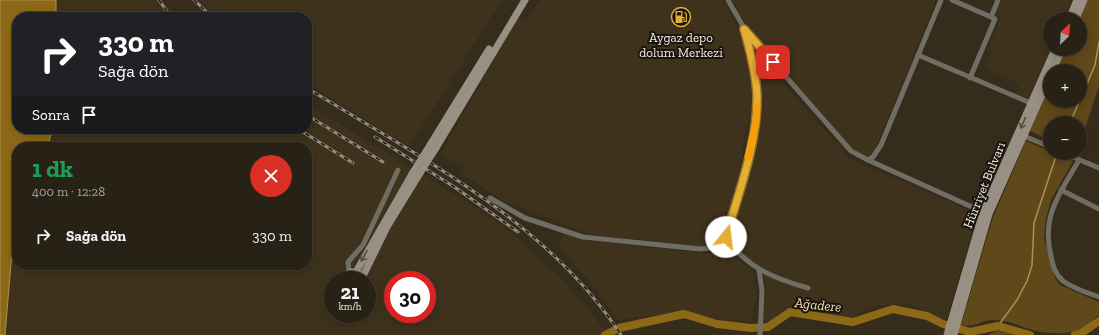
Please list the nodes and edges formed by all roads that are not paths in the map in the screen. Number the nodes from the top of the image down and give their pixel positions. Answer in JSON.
{"nodes":[{"id":1,"x":520,"y":0,"type":"edge"},
{"id":2,"x":525,"y":0,"type":"edge"},
{"id":3,"x":728,"y":0,"type":"edge"},
{"id":4,"x":942,"y":0,"type":"edge"},
{"id":5,"x":952,"y":0,"type":"edge"},
{"id":6,"x":998,"y":0,"type":"edge"},
{"id":7,"x":1077,"y":0,"type":"edge"},
{"id":8,"x":1084,"y":0,"type":"edge"},
{"id":9,"x":1072,"y":12,"type":"edge"},
{"id":10,"x":1079,"y":12,"type":"edge"},
{"id":11,"x":991,"y":17,"type":"junction"},
{"id":12,"x":744,"y":29,"type":"junction"},
{"id":13,"x":918,"y":55,"type":"junction"},
{"id":14,"x":1052,"y":56,"type":"edge"},
{"id":15,"x":970,"y":78,"type":"junction"},
{"id":16,"x":1043,"y":90,"type":"edge"},
{"id":17,"x":1035,"y":104,"type":"junction"},
{"id":18,"x":1024,"y":136,"type":"junction"},
{"id":19,"x":1043,"y":144,"type":"edge"},
{"id":20,"x":433,"y":147,"type":"junction"},
{"id":21,"x":868,"y":160,"type":"junction"},
{"id":22,"x":1079,"y":160,"type":"joint"},
{"id":23,"x":1099,"y":168,"type":"edge"},
{"id":24,"x":398,"y":170,"type":"dead end"},
{"id":25,"x":415,"y":176,"type":"junction"},
{"id":26,"x":1061,"y":190,"type":"junction"},
{"id":27,"x":490,"y":198,"type":"dead end"},
{"id":28,"x":1099,"y":208,"type":"edge"},
{"id":29,"x":983,"y":212,"type":"junction"},
{"id":30,"x":726,"y":237,"type":"junction"},
{"id":31,"x":760,"y":270,"type":"junction"},
{"id":32,"x":352,"y":271,"type":"edge"},
{"id":33,"x":353,"y":271,"type":"edge"},
{"id":34,"x":365,"y":271,"type":"edge"},
{"id":35,"x":808,"y":288,"type":"dead end"},
{"id":36,"x":1099,"y":297,"type":"edge"},
{"id":37,"x":954,"y":323,"type":"junction"},
{"id":38,"x":760,"y":333,"type":"edge"},
{"id":39,"x":951,"y":334,"type":"edge"}],
"edges":[{"from":1,"to":20,"type":"main road"},
{"from":2,"to":20,"type":"main road"},
{"from":3,"to":12,"type":"street"},
{"from":4,"to":13,"type":"street"},
{"from":5,"to":11,"type":"street"},
{"from":6,"to":11,"type":"street"},
{"from":7,"to":9,"type":"main road"},
{"from":8,"to":10,"type":"main road"},
{"from":11,"to":15,"type":"street"},
{"from":12,"to":21,"type":"street"},
{"from":12,"to":30,"type":"street"},
{"from":13,"to":15,"type":"street"},
{"from":13,"to":21,"type":"street"},
{"from":14,"to":17,"type":"main road","name":"Hürriyet Bulvarı"},
{"from":15,"to":17,"type":"street"},
{"from":16,"to":17,"type":"main road","name":"Hürriyet Bulvarı"},
{"from":17,"to":18,"type":"main road","name":"Hürriyet Bulvarı"},
{"from":17,"to":29,"type":"main road","name":"Hürriyet Bulvarı","one_way":true},
{"from":18,"to":19,"type":"street"},
{"from":18,"to":37,"type":"main road","name":"Hürriyet Bulvarı"},
{"from":20,"to":25,"type":"main road","bridge":true},
{"from":21,"to":29,"type":"street"},
{"from":22,"to":23,"type":"street"},
{"from":22,"to":26,"type":"street"},
{"from":24,"to":32,"type":"street"},
{"from":25,"to":33,"type":"main road","one_way":true},
{"from":25,"to":34,"type":"main road"},
{"from":26,"to":28,"type":"street"},
{"from":26,"to":36,"type":"street"},
{"from":27,"to":30,"type":"street"},
{"from":29,"to":37,"type":"main road","name":"Hürriyet Bulvarı"},
{"from":30,"to":31,"type":"street"},
{"from":31,"to":35,"type":"street"},
{"from":31,"to":38,"type":"street"},
{"from":37,"to":39,"type":"main road","name":"Hürriyet Bulvarı"}]}
